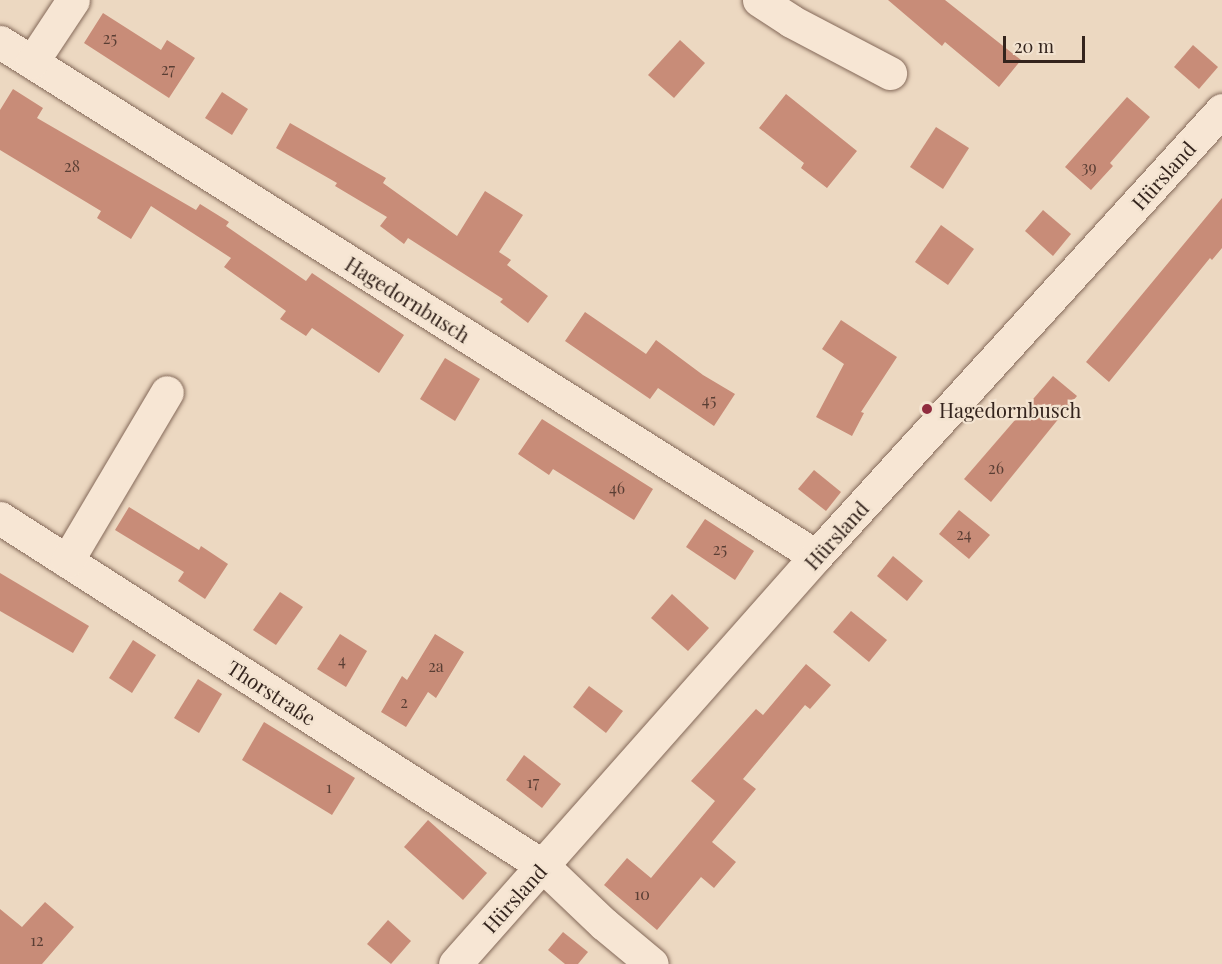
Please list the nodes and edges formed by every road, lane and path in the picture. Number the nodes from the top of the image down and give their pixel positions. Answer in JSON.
{"nodes":[{"id":1,"x":73,"y":0,"type":"edge"},
{"id":2,"x":759,"y":0,"type":"edge"},
{"id":3,"x":0,"y":42,"type":"edge"},
{"id":4,"x":32,"y":62,"type":"junction"},
{"id":5,"x":890,"y":73,"type":"dead end"},
{"id":6,"x":1222,"y":110,"type":"edge"},
{"id":7,"x":167,"y":392,"type":"dead end"},
{"id":8,"x":0,"y":518,"type":"edge"},
{"id":9,"x":816,"y":556,"type":"junction"},
{"id":10,"x":67,"y":561,"type":"junction"},
{"id":11,"x":543,"y":866,"type":"junction"},
{"id":12,"x":455,"y":964,"type":"edge"},
{"id":13,"x":652,"y":964,"type":"edge"}],
"edges":[{"from":1,"to":4,"type":"street"},
{"from":2,"to":5,"type":"street"},
{"from":3,"to":4,"type":"street","name":"Hagedornbusch"},
{"from":4,"to":9,"type":"street","name":"Hagedornbusch"},
{"from":6,"to":9,"type":"street","name":"Hürsland"},
{"from":7,"to":10,"type":"street"},
{"from":8,"to":10,"type":"street","name":"Thorstraße"},
{"from":9,"to":11,"type":"street","name":"Hürsland"},
{"from":10,"to":11,"type":"street","name":"Thorstraße"},
{"from":11,"to":12,"type":"street","name":"Hürsland"},
{"from":11,"to":13,"type":"street","name":"Thorstraße"}]}
